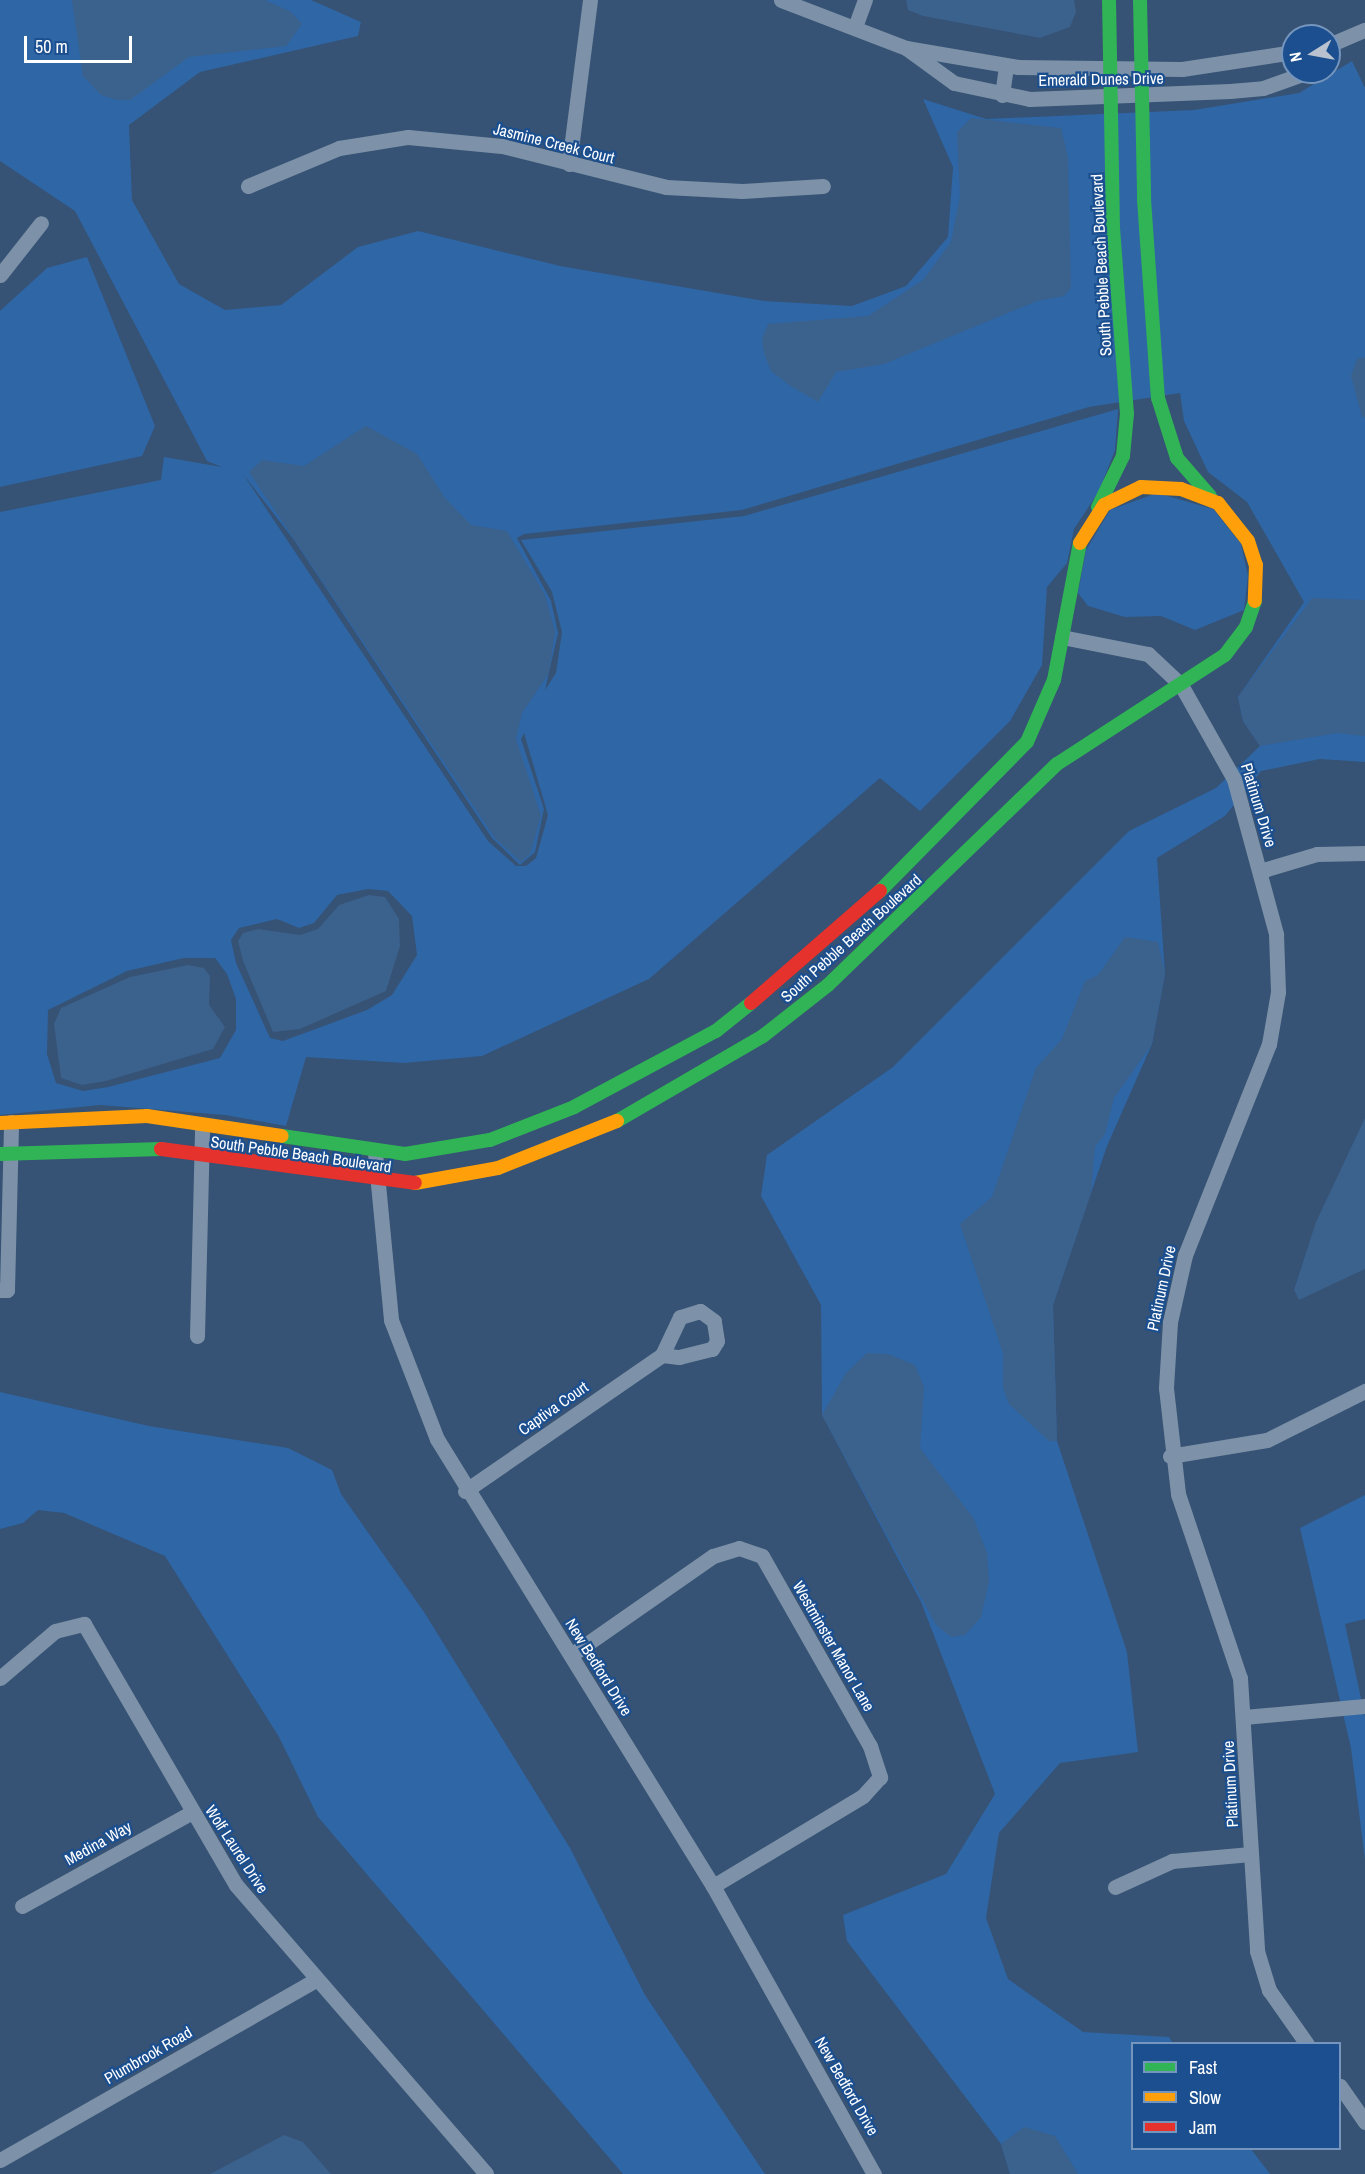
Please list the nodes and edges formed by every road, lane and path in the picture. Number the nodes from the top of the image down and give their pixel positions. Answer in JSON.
{"nodes":[{"id":1,"x":590,"y":0,"type":"edge"},
{"id":2,"x":781,"y":0,"type":"edge"},
{"id":3,"x":866,"y":0,"type":"edge"},
{"id":4,"x":1108,"y":0,"type":"edge"},
{"id":5,"x":1140,"y":0,"type":"edge"},
{"id":6,"x":855,"y":27,"type":"junction"},
{"id":7,"x":1365,"y":30,"type":"edge"},
{"id":8,"x":1341,"y":42,"type":"edge"},
{"id":9,"x":906,"y":48,"type":"junction"},
{"id":10,"x":1281,"y":55,"type":"edge"},
{"id":11,"x":1006,"y":65,"type":"junction"},
{"id":12,"x":1110,"y":68,"type":"junction"},
{"id":13,"x":1140,"y":69,"type":"junction"},
{"id":14,"x":1281,"y":82,"type":"edge"},
{"id":15,"x":1002,"y":95,"type":"junction"},
{"id":16,"x":1141,"y":96,"type":"junction"},
{"id":17,"x":1110,"y":97,"type":"junction"},
{"id":18,"x":569,"y":164,"type":"junction"},
{"id":19,"x":248,"y":186,"type":"dead end"},
{"id":20,"x":823,"y":186,"type":"dead end"},
{"id":21,"x":41,"y":223,"type":"dead end"},
{"id":22,"x":0,"y":275,"type":"edge"},
{"id":23,"x":1218,"y":503,"type":"junction"},
{"id":24,"x":1090,"y":518,"type":"junction"},
{"id":25,"x":1062,"y":637,"type":"junction"},
{"id":26,"x":1181,"y":685,"type":"junction"},
{"id":27,"x":939,"y":836,"type":"junction"},
{"id":28,"x":1365,"y":854,"type":"edge"},
{"id":29,"x":961,"y":858,"type":"junction"},
{"id":30,"x":1260,"y":871,"type":"junction"},
{"id":31,"x":6,"y":1122,"type":"edge"},
{"id":32,"x":202,"y":1126,"type":"junction"},
{"id":33,"x":5,"y":1153,"type":"edge"},
{"id":34,"x":375,"y":1153,"type":"junction"},
{"id":35,"x":200,"y":1157,"type":"junction"},
{"id":36,"x":374,"y":1182,"type":"junction"},
{"id":37,"x":0,"y":1290,"type":"edge"},
{"id":38,"x":197,"y":1336,"type":"dead end"},
{"id":39,"x":662,"y":1355,"type":"dead end"},
{"id":40,"x":1365,"y":1391,"type":"edge"},
{"id":41,"x":1170,"y":1456,"type":"junction"},
{"id":42,"x":465,"y":1491,"type":"junction"},
{"id":43,"x":572,"y":1655,"type":"junction"},
{"id":44,"x":0,"y":1678,"type":"edge"},
{"id":45,"x":1365,"y":1706,"type":"edge"},
{"id":46,"x":1244,"y":1717,"type":"junction"},
{"id":47,"x":192,"y":1812,"type":"junction"},
{"id":48,"x":1251,"y":1854,"type":"junction"},
{"id":49,"x":713,"y":1886,"type":"junction"},
{"id":50,"x":1114,"y":1887,"type":"dead end"},
{"id":51,"x":22,"y":1906,"type":"dead end"},
{"id":52,"x":314,"y":1981,"type":"junction"},
{"id":53,"x":1306,"y":2042,"type":"edge"},
{"id":54,"x":1341,"y":2087,"type":"edge"},
{"id":55,"x":1365,"y":2122,"type":"edge"},
{"id":56,"x":0,"y":2160,"type":"edge"},
{"id":57,"x":486,"y":2174,"type":"edge"},
{"id":58,"x":874,"y":2174,"type":"edge"}],
"edges":[{"from":1,"to":18,"type":"street"},
{"from":2,"to":6,"type":"street","name":"Emerald Dunes Drive"},
{"from":3,"to":6,"type":"street"},
{"from":4,"to":12,"type":"street","name":"South Pebble Beach Boulevard"},
{"from":5,"to":13,"type":"street","name":"South Pebble Beach Boulevard"},
{"from":6,"to":9,"type":"street","name":"Emerald Dunes Drive"},
{"from":7,"to":8,"type":"street"},
{"from":9,"to":11,"type":"street","name":"Emerald Dunes Drive"},
{"from":9,"to":15,"type":"street","name":"Emerald Dunes Drive"},
{"from":10,"to":13,"type":"street","name":"Emerald Dunes Drive"},
{"from":11,"to":12,"type":"street","name":"Emerald Dunes Drive"},
{"from":11,"to":15,"type":"street"},
{"from":12,"to":13,"type":"street","name":"Emerald Dunes Drive"},
{"from":12,"to":17,"type":"street","name":"South Pebble Beach Boulevard"},
{"from":13,"to":16,"type":"street","name":"South Pebble Beach Boulevard"},
{"from":14,"to":16,"type":"street","name":"Emerald Dunes Drive"},
{"from":15,"to":17,"type":"street","name":"Emerald Dunes Drive"},
{"from":16,"to":17,"type":"street","name":"Emerald Dunes Drive"},
{"from":16,"to":23,"type":"street","name":"South Pebble Beach Boulevard"},
{"from":17,"to":24,"type":"street","name":"South Pebble Beach Boulevard"},
{"from":18,"to":19,"type":"street","name":"Jasmine Creek Court"},
{"from":18,"to":20,"type":"street","name":"Jasmine Creek Court"},
{"from":21,"to":22,"type":"street"},
{"from":23,"to":24,"type":"street","name":"South Pebble Beach Boulevard"},
{"from":23,"to":26,"type":"street","name":"South Pebble Beach Boulevard"},
{"from":24,"to":25,"type":"street","name":"South Pebble Beach Boulevard"},
{"from":25,"to":26,"type":"street","name":"Platinum Drive"},
{"from":25,"to":27,"type":"street","name":"South Pebble Beach Boulevard"},
{"from":26,"to":29,"type":"street","name":"South Pebble Beach Boulevard"},
{"from":26,"to":30,"type":"street","name":"Platinum Drive"},
{"from":27,"to":29,"type":"street"},
{"from":27,"to":34,"type":"street","name":"South Pebble Beach Boulevard"},
{"from":28,"to":30,"type":"street"},
{"from":29,"to":36,"type":"street","name":"South Pebble Beach Boulevard"},
{"from":30,"to":41,"type":"street","name":"Platinum Drive"},
{"from":31,"to":32,"type":"street","name":"South Pebble Beach Boulevard"},
{"from":31,"to":33,"type":"street"},
{"from":32,"to":34,"type":"street","name":"South Pebble Beach Boulevard"},
{"from":32,"to":35,"type":"street"},
{"from":33,"to":35,"type":"street","name":"South Pebble Beach Boulevard"},
{"from":33,"to":37,"type":"street"},
{"from":34,"to":36,"type":"street","name":"New Bedford Drive"},
{"from":35,"to":36,"type":"street","name":"South Pebble Beach Boulevard"},
{"from":35,"to":38,"type":"street"},
{"from":36,"to":42,"type":"street","name":"New Bedford Drive"},
{"from":39,"to":42,"type":"street","name":"Captiva Court"},
{"from":40,"to":41,"type":"street"},
{"from":41,"to":46,"type":"street","name":"Platinum Drive"},
{"from":42,"to":43,"type":"street","name":"New Bedford Drive"},
{"from":43,"to":49,"type":"street","name":"New Bedford Drive"},
{"from":43,"to":49,"type":"street","name":"Westminster Manor Lane"},
{"from":44,"to":47,"type":"street","name":"Wolf Laurel Drive"},
{"from":45,"to":46,"type":"street"},
{"from":46,"to":48,"type":"street","name":"Platinum Drive"},
{"from":47,"to":51,"type":"street","name":"Medina Way"},
{"from":47,"to":52,"type":"street","name":"Wolf Laurel Drive"},
{"from":48,"to":50,"type":"street"},
{"from":48,"to":53,"type":"street","name":"Platinum Drive"},
{"from":49,"to":58,"type":"street","name":"New Bedford Drive"},
{"from":52,"to":56,"type":"street","name":"Plumbrook Road"},
{"from":52,"to":57,"type":"street","name":"Wolf Laurel Drive"},
{"from":54,"to":55,"type":"street"}]}
